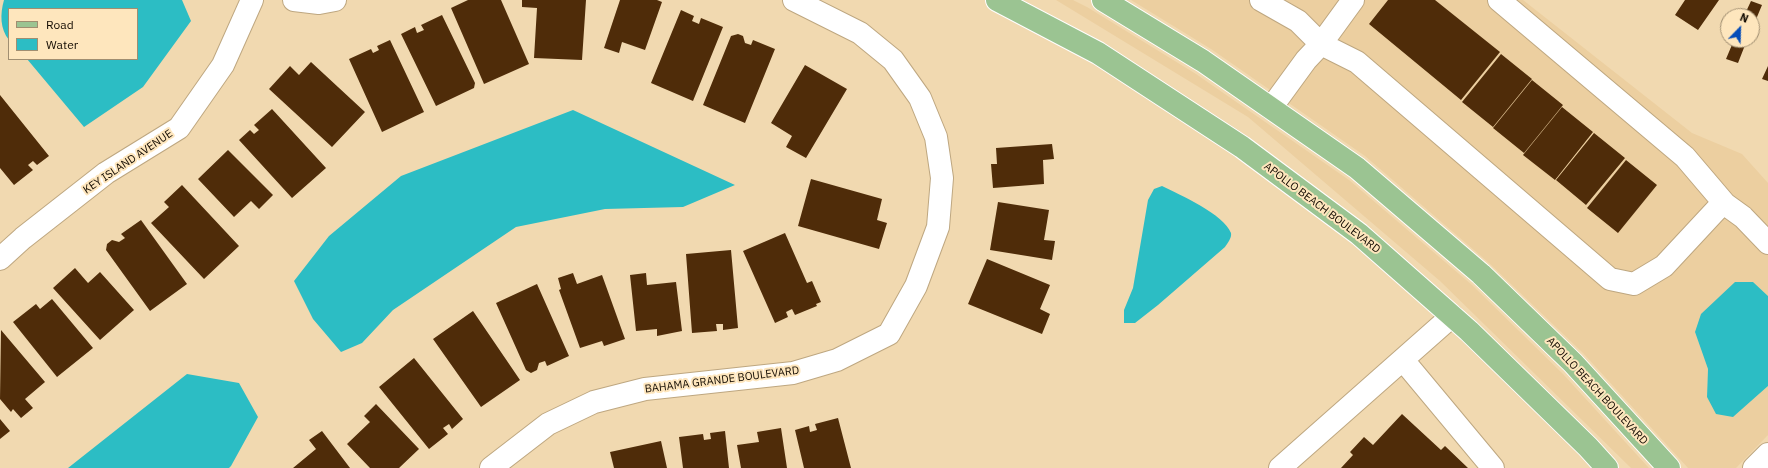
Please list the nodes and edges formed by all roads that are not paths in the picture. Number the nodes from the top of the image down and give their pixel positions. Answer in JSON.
{"nodes":[{"id":1,"x":252,"y":0,"type":"edge"},
{"id":2,"x":294,"y":0,"type":"edge"},
{"id":3,"x":335,"y":0,"type":"edge"},
{"id":4,"x":794,"y":0,"type":"edge"},
{"id":5,"x":997,"y":0,"type":"edge"},
{"id":6,"x":1103,"y":0,"type":"edge"},
{"id":7,"x":1261,"y":0,"type":"edge"},
{"id":8,"x":1352,"y":0,"type":"edge"},
{"id":9,"x":1499,"y":0,"type":"edge"},
{"id":10,"x":1321,"y":44,"type":"junction"},
{"id":11,"x":1271,"y":108,"type":"junction"},
{"id":12,"x":1725,"y":204,"type":"junction"},
{"id":13,"x":1768,"y":243,"type":"edge"},
{"id":14,"x":0,"y":259,"type":"edge"},
{"id":15,"x":1452,"y":316,"type":"junction"},
{"id":16,"x":1403,"y":360,"type":"junction"},
{"id":17,"x":1768,"y":454,"type":"edge"},
{"id":18,"x":491,"y":468,"type":"edge"},
{"id":19,"x":1280,"y":468,"type":"edge"},
{"id":20,"x":1493,"y":468,"type":"edge"},
{"id":21,"x":1607,"y":468,"type":"edge"},
{"id":22,"x":1669,"y":468,"type":"edge"},
{"id":23,"x":1754,"y":468,"type":"edge"}],
"edges":[{"from":1,"to":14,"type":"street","name":"KEY ISLAND AVENUE"},
{"from":2,"to":3,"type":"street"},
{"from":4,"to":18,"type":"street","name":"BAHAMA GRANDE BOULEVARD"},
{"from":5,"to":15,"type":"main road","name":"APOLLO BEACH BOULEVARD"},
{"from":6,"to":11,"type":"main road","name":"APOLLO BEACH BOULEVARD"},
{"from":7,"to":10,"type":"street"},
{"from":8,"to":10,"type":"street"},
{"from":9,"to":12,"type":"street"},
{"from":10,"to":11,"type":"street"},
{"from":10,"to":12,"type":"street"},
{"from":11,"to":22,"type":"main road","name":"APOLLO BEACH BOULEVARD"},
{"from":12,"to":13,"type":"street"},
{"from":15,"to":16,"type":"street"},
{"from":15,"to":21,"type":"main road","name":"APOLLO BEACH BOULEVARD"},
{"from":16,"to":19,"type":"street"},
{"from":16,"to":20,"type":"street"},
{"from":17,"to":23,"type":"street"}]}
